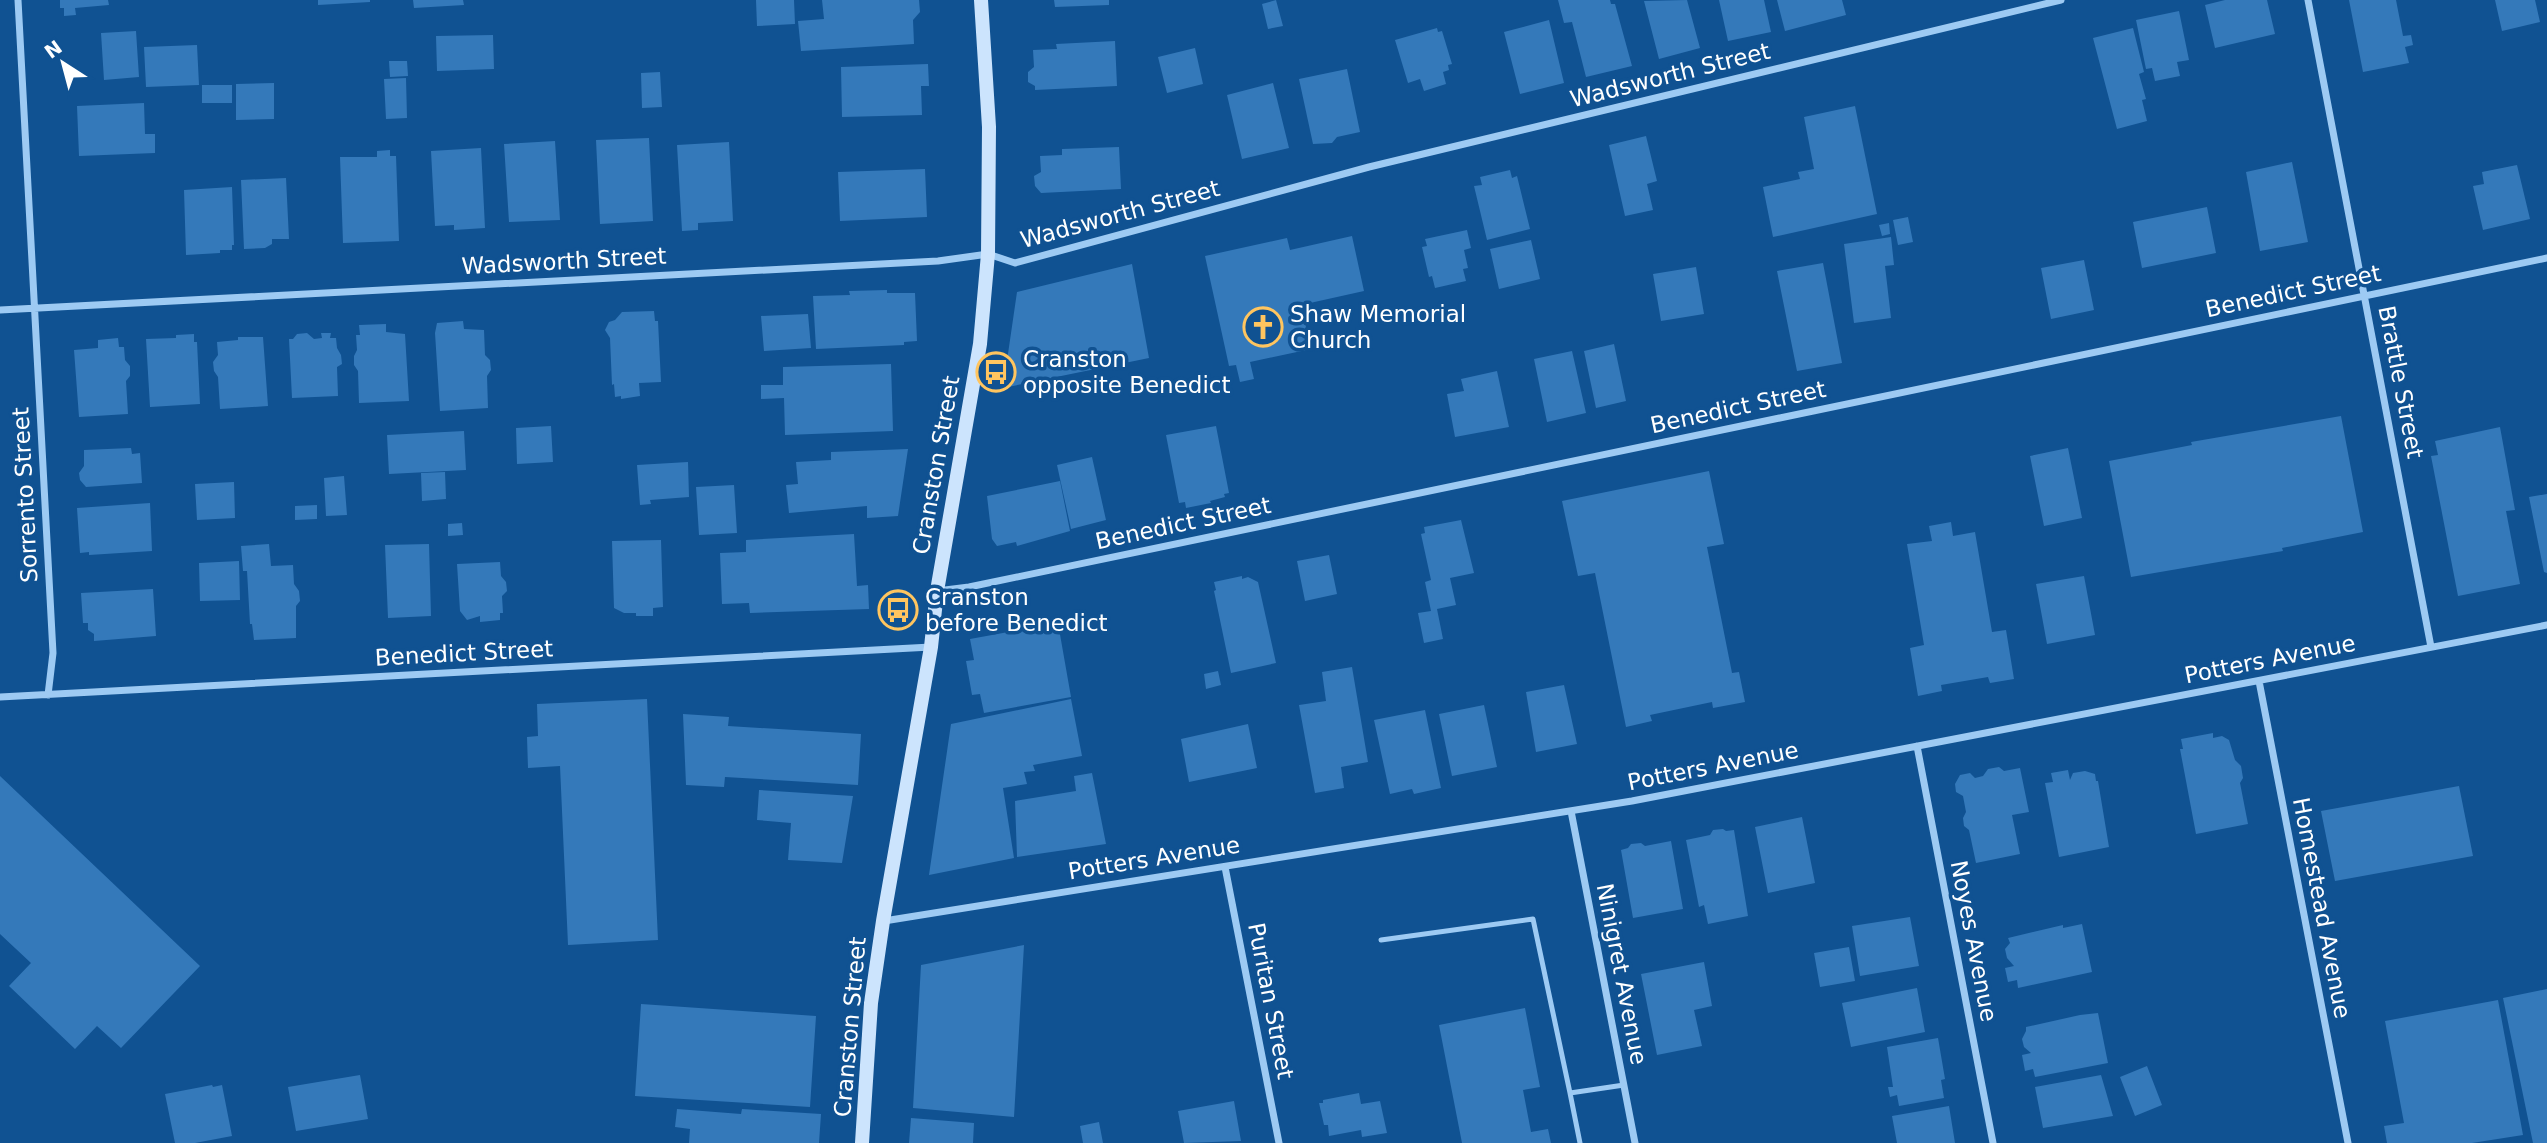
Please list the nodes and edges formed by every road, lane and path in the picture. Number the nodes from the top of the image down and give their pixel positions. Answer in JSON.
{"nodes":[{"id":1,"x":18,"y":0,"type":"edge"},
{"id":2,"x":981,"y":0,"type":"edge"},
{"id":3,"x":2061,"y":0,"type":"edge"},
{"id":4,"x":2308,"y":0,"type":"edge"},
{"id":5,"x":988,"y":254,"type":"junction"},
{"id":6,"x":2547,"y":258,"type":"edge"},
{"id":7,"x":2365,"y":296,"type":"junction"},
{"id":8,"x":35,"y":308,"type":"junction"},
{"id":9,"x":0,"y":310,"type":"edge"},
{"id":10,"x":937,"y":592,"type":"junction"},
{"id":11,"x":2547,"y":625,"type":"edge"},
{"id":12,"x":2431,"y":647,"type":"junction"},
{"id":13,"x":931,"y":648,"type":"junction"},
{"id":14,"x":2259,"y":681,"type":"junction"},
{"id":15,"x":48,"y":695,"type":"junction"},
{"id":16,"x":0,"y":697,"type":"edge"},
{"id":17,"x":1917,"y":746,"type":"junction"},
{"id":18,"x":1571,"y":811,"type":"junction"},
{"id":19,"x":1225,"y":867,"type":"junction"},
{"id":20,"x":883,"y":921,"type":"junction"},
{"id":21,"x":1381,"y":940,"type":"dead end"},
{"id":22,"x":1623,"y":1085,"type":"junction"},
{"id":23,"x":1570,"y":1093,"type":"junction"},
{"id":24,"x":862,"y":1143,"type":"edge"},
{"id":25,"x":1279,"y":1143,"type":"edge"},
{"id":26,"x":1580,"y":1143,"type":"edge"},
{"id":27,"x":1635,"y":1143,"type":"edge"},
{"id":28,"x":1993,"y":1143,"type":"edge"},
{"id":29,"x":2348,"y":1143,"type":"edge"}],
"edges":[{"from":1,"to":8,"type":"street","name":"Sorrento Street"},
{"from":2,"to":5,"type":"main road","name":"Cranston Street"},
{"from":3,"to":5,"type":"street","name":"Wadsworth Street"},
{"from":4,"to":7,"type":"street","name":"Brattle Street"},
{"from":5,"to":8,"type":"street","name":"Wadsworth Street"},
{"from":5,"to":10,"type":"main road","name":"Cranston Street"},
{"from":6,"to":7,"type":"street","name":"Benedict Street"},
{"from":7,"to":10,"type":"street","name":"Benedict Street"},
{"from":7,"to":12,"type":"street","name":"Brattle Street"},
{"from":8,"to":9,"type":"street","name":"Wadsworth Street"},
{"from":8,"to":15,"type":"street","name":"Sorrento Street"},
{"from":10,"to":13,"type":"main road","name":"Cranston Street"},
{"from":11,"to":12,"type":"street","name":"Potters Avenue"},
{"from":12,"to":14,"type":"street","name":"Potters Avenue"},
{"from":13,"to":15,"type":"street","name":"Benedict Street"},
{"from":13,"to":20,"type":"main road","name":"Cranston Street"},
{"from":14,"to":17,"type":"street","name":"Potters Avenue"},
{"from":14,"to":29,"type":"street","name":"Homestead Avenue"},
{"from":15,"to":16,"type":"street","name":"Benedict Street"},
{"from":17,"to":18,"type":"street","name":"Potters Avenue"},
{"from":17,"to":28,"type":"street","name":"Noyes Avenue"},
{"from":18,"to":19,"type":"street","name":"Potters Avenue"},
{"from":18,"to":22,"type":"street","name":"Ninigret Avenue"},
{"from":19,"to":20,"type":"street","name":"Potters Avenue"},
{"from":19,"to":25,"type":"street","name":"Puritan Street"},
{"from":20,"to":24,"type":"main road","name":"Cranston Street"},
{"from":21,"to":23,"type":"lane"},
{"from":22,"to":23,"type":"lane"},
{"from":22,"to":27,"type":"street","name":"Ninigret Avenue"},
{"from":23,"to":26,"type":"lane"}]}
